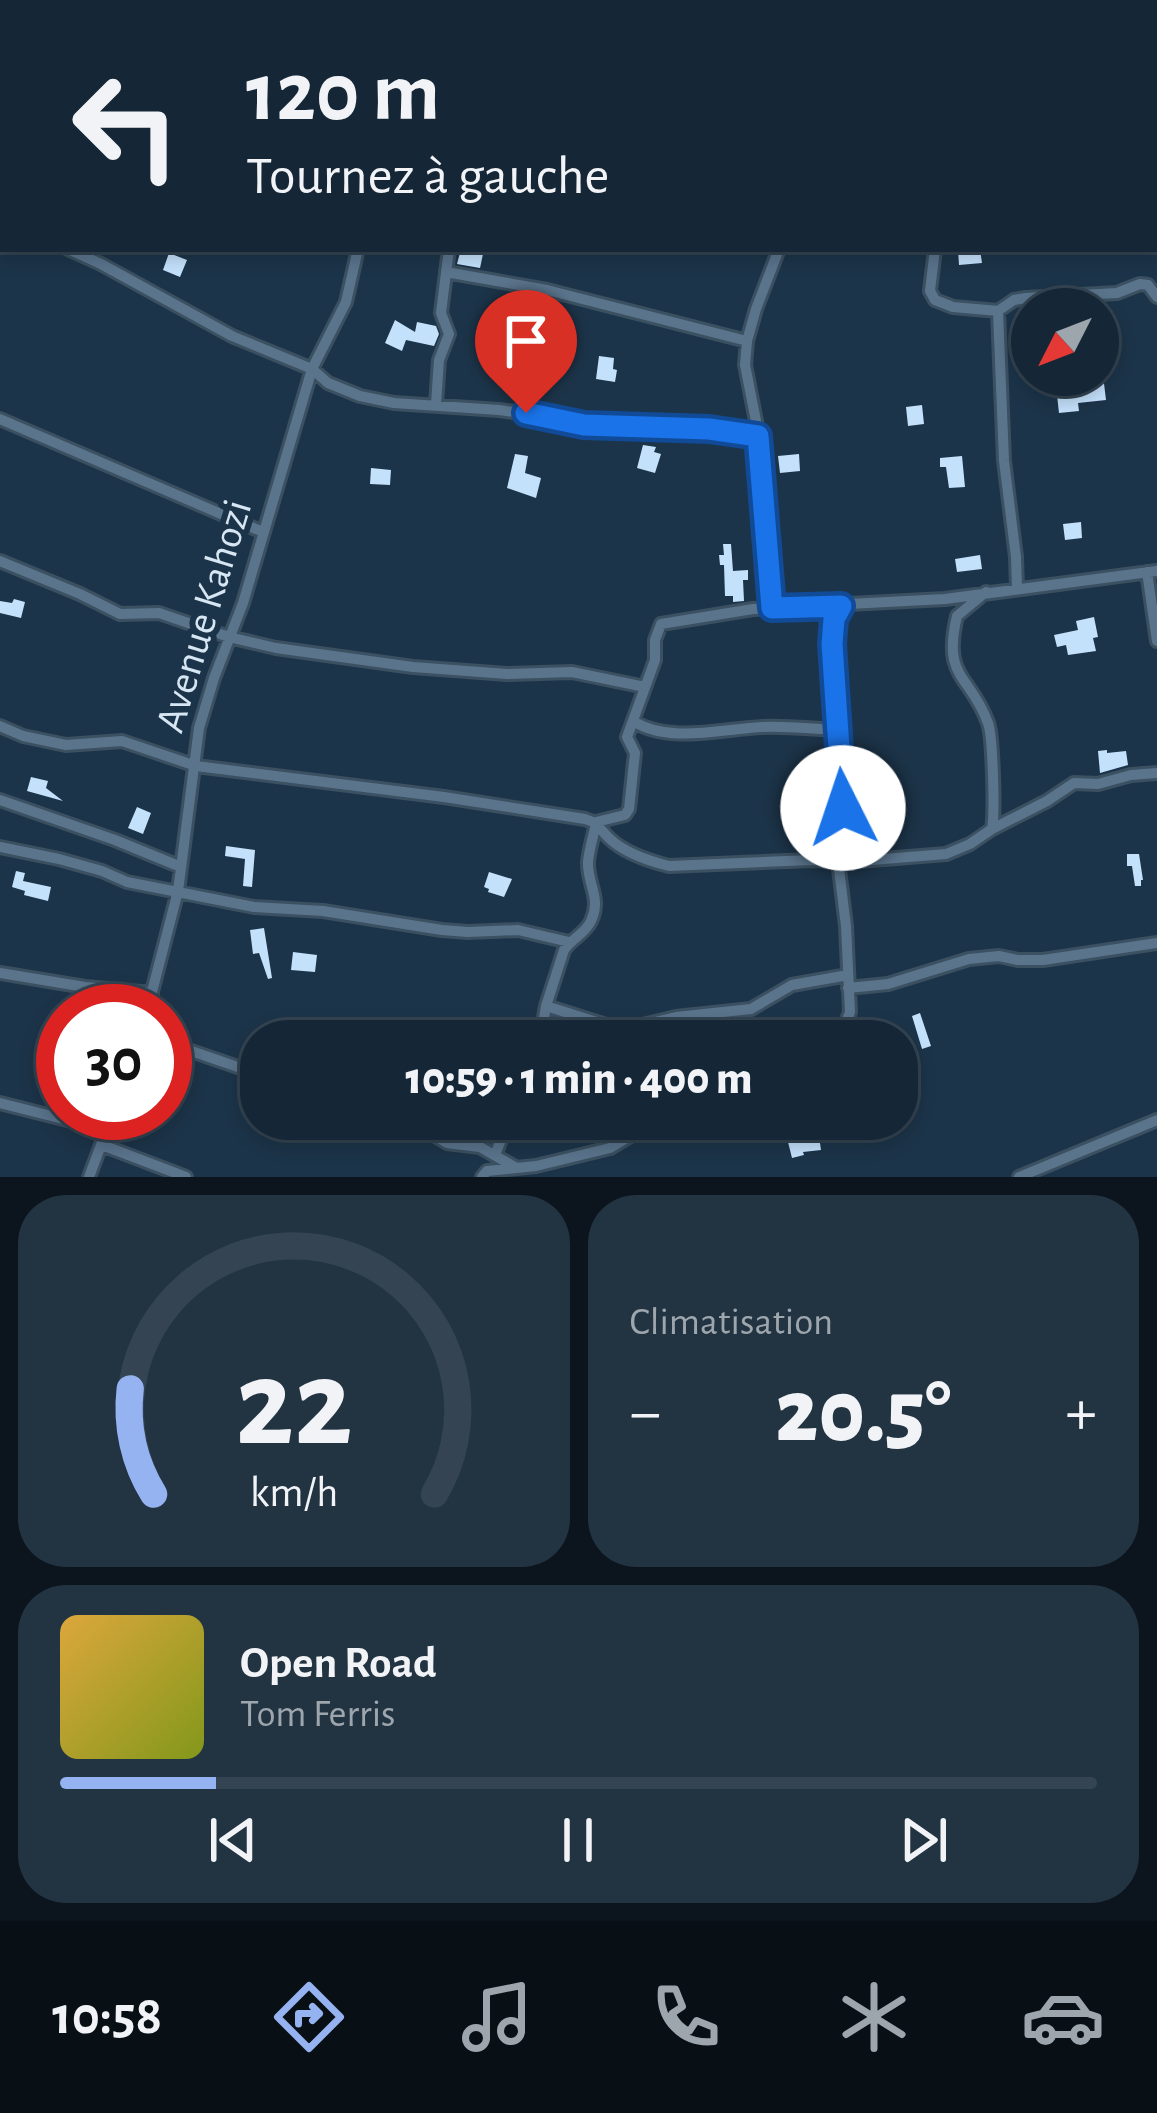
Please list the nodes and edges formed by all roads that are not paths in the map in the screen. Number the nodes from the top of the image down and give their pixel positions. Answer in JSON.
{"nodes":[{"id":1,"x":75,"y":252,"type":"edge"},
{"id":2,"x":357,"y":252,"type":"edge"},
{"id":3,"x":449,"y":252,"type":"edge"},
{"id":4,"x":778,"y":252,"type":"edge"},
{"id":5,"x":935,"y":252,"type":"edge"},
{"id":6,"x":446,"y":272,"type":"junction"},
{"id":7,"x":1157,"y":297,"type":"edge"},
{"id":8,"x":998,"y":311,"type":"junction"},
{"id":9,"x":747,"y":340,"type":"junction"},
{"id":10,"x":312,"y":369,"type":"junction"},
{"id":11,"x":436,"y":404,"type":"junction"},
{"id":12,"x":0,"y":419,"type":"edge"},
{"id":13,"x":758,"y":436,"type":"junction"},
{"id":14,"x":263,"y":532,"type":"junction"},
{"id":15,"x":0,"y":561,"type":"edge"},
{"id":16,"x":1152,"y":572,"type":"edge"},
{"id":17,"x":1017,"y":589,"type":"junction"},
{"id":18,"x":986,"y":592,"type":"junction"},
{"id":19,"x":841,"y":606,"type":"junction"},
{"id":20,"x":772,"y":608,"type":"junction"},
{"id":21,"x":230,"y":637,"type":"junction"},
{"id":22,"x":1157,"y":641,"type":"edge"},
{"id":23,"x":645,"y":686,"type":"junction"},
{"id":24,"x":633,"y":721,"type":"junction"},
{"id":25,"x":0,"y":726,"type":"edge"},
{"id":26,"x":838,"y":730,"type":"junction"},
{"id":27,"x":196,"y":766,"type":"junction"},
{"id":28,"x":1157,"y":772,"type":"edge"},
{"id":29,"x":0,"y":800,"type":"edge"},
{"id":30,"x":596,"y":823,"type":"junction"},
{"id":31,"x":992,"y":829,"type":"junction"},
{"id":32,"x":0,"y":848,"type":"edge"},
{"id":33,"x":840,"y":861,"type":"junction"},
{"id":34,"x":182,"y":867,"type":"junction"},
{"id":35,"x":178,"y":891,"type":"junction"},
{"id":36,"x":569,"y":942,"type":"junction"},
{"id":37,"x":1157,"y":943,"type":"edge"},
{"id":38,"x":0,"y":973,"type":"edge"},
{"id":39,"x":848,"y":982,"type":"junction"},
{"id":40,"x":67,"y":984,"type":"edge"},
{"id":41,"x":154,"y":984,"type":"edge"},
{"id":42,"x":546,"y":1006,"type":"junction"},
{"id":43,"x":543,"y":1020,"type":"edge"},
{"id":44,"x":847,"y":1020,"type":"edge"},
{"id":45,"x":192,"y":1051,"type":"edge"},
{"id":46,"x":240,"y":1068,"type":"edge"},
{"id":47,"x":0,"y":1103,"type":"edge"},
{"id":48,"x":36,"y":1112,"type":"edge"},
{"id":49,"x":1157,"y":1120,"type":"edge"},
{"id":50,"x":104,"y":1140,"type":"edge"},
{"id":51,"x":441,"y":1140,"type":"edge"},
{"id":52,"x":500,"y":1140,"type":"edge"},
{"id":53,"x":623,"y":1140,"type":"edge"},
{"id":54,"x":102,"y":1145,"type":"junction"},
{"id":55,"x":495,"y":1155,"type":"junction"},
{"id":56,"x":515,"y":1167,"type":"junction"},
{"id":57,"x":89,"y":1177,"type":"edge"},
{"id":58,"x":185,"y":1177,"type":"edge"},
{"id":59,"x":482,"y":1177,"type":"edge"},
{"id":60,"x":1019,"y":1177,"type":"edge"}],
"edges":[{"from":1,"to":10,"type":"street"},
{"from":2,"to":10,"type":"street","name":"Avenue Kahozi"},
{"from":3,"to":6,"type":"street"},
{"from":4,"to":9,"type":"street"},
{"from":5,"to":8,"type":"street"},
{"from":6,"to":9,"type":"street"},
{"from":6,"to":11,"type":"street"},
{"from":7,"to":8,"type":"street"},
{"from":8,"to":17,"type":"street"},
{"from":9,"to":13,"type":"street"},
{"from":10,"to":11,"type":"street"},
{"from":10,"to":14,"type":"street","name":"Avenue Kahozi"},
{"from":11,"to":13,"type":"street"},
{"from":12,"to":14,"type":"street"},
{"from":13,"to":20,"type":"street"},
{"from":14,"to":21,"type":"street","name":"Avenue Kahozi"},
{"from":15,"to":21,"type":"street"},
{"from":16,"to":17,"type":"street"},
{"from":16,"to":22,"type":"street"},
{"from":17,"to":18,"type":"street"},
{"from":18,"to":19,"type":"street"},
{"from":18,"to":31,"type":"street"},
{"from":19,"to":20,"type":"street"},
{"from":19,"to":26,"type":"street"},
{"from":20,"to":23,"type":"street"},
{"from":21,"to":23,"type":"street"},
{"from":21,"to":27,"type":"street","name":"Avenue Kahozi"},
{"from":23,"to":24,"type":"street"},
{"from":24,"to":26,"type":"street"},
{"from":24,"to":30,"type":"street"},
{"from":25,"to":27,"type":"street"},
{"from":26,"to":33,"type":"street"},
{"from":27,"to":30,"type":"street"},
{"from":27,"to":34,"type":"street","name":"Avenue Kahozi"},
{"from":28,"to":31,"type":"street"},
{"from":29,"to":34,"type":"street"},
{"from":30,"to":33,"type":"street"},
{"from":30,"to":36,"type":"street"},
{"from":31,"to":33,"type":"street"},
{"from":32,"to":35,"type":"street"},
{"from":33,"to":39,"type":"street"},
{"from":34,"to":35,"type":"street","name":"Avenue Kahozi"},
{"from":35,"to":36,"type":"street"},
{"from":35,"to":41,"type":"street","name":"Avenue Kahozi"},
{"from":36,"to":42,"type":"street"},
{"from":37,"to":39,"type":"street"},
{"from":38,"to":40,"type":"street"},
{"from":39,"to":42,"type":"street"},
{"from":39,"to":44,"type":"street"},
{"from":42,"to":43,"type":"street"},
{"from":45,"to":46,"type":"street"},
{"from":47,"to":48,"type":"street"},
{"from":49,"to":60,"type":"street"},
{"from":50,"to":54,"type":"street"},
{"from":51,"to":55,"type":"street"},
{"from":52,"to":55,"type":"street"},
{"from":53,"to":56,"type":"street"},
{"from":54,"to":57,"type":"street"},
{"from":54,"to":58,"type":"street"},
{"from":55,"to":56,"type":"street"},
{"from":56,"to":59,"type":"street"}]}
